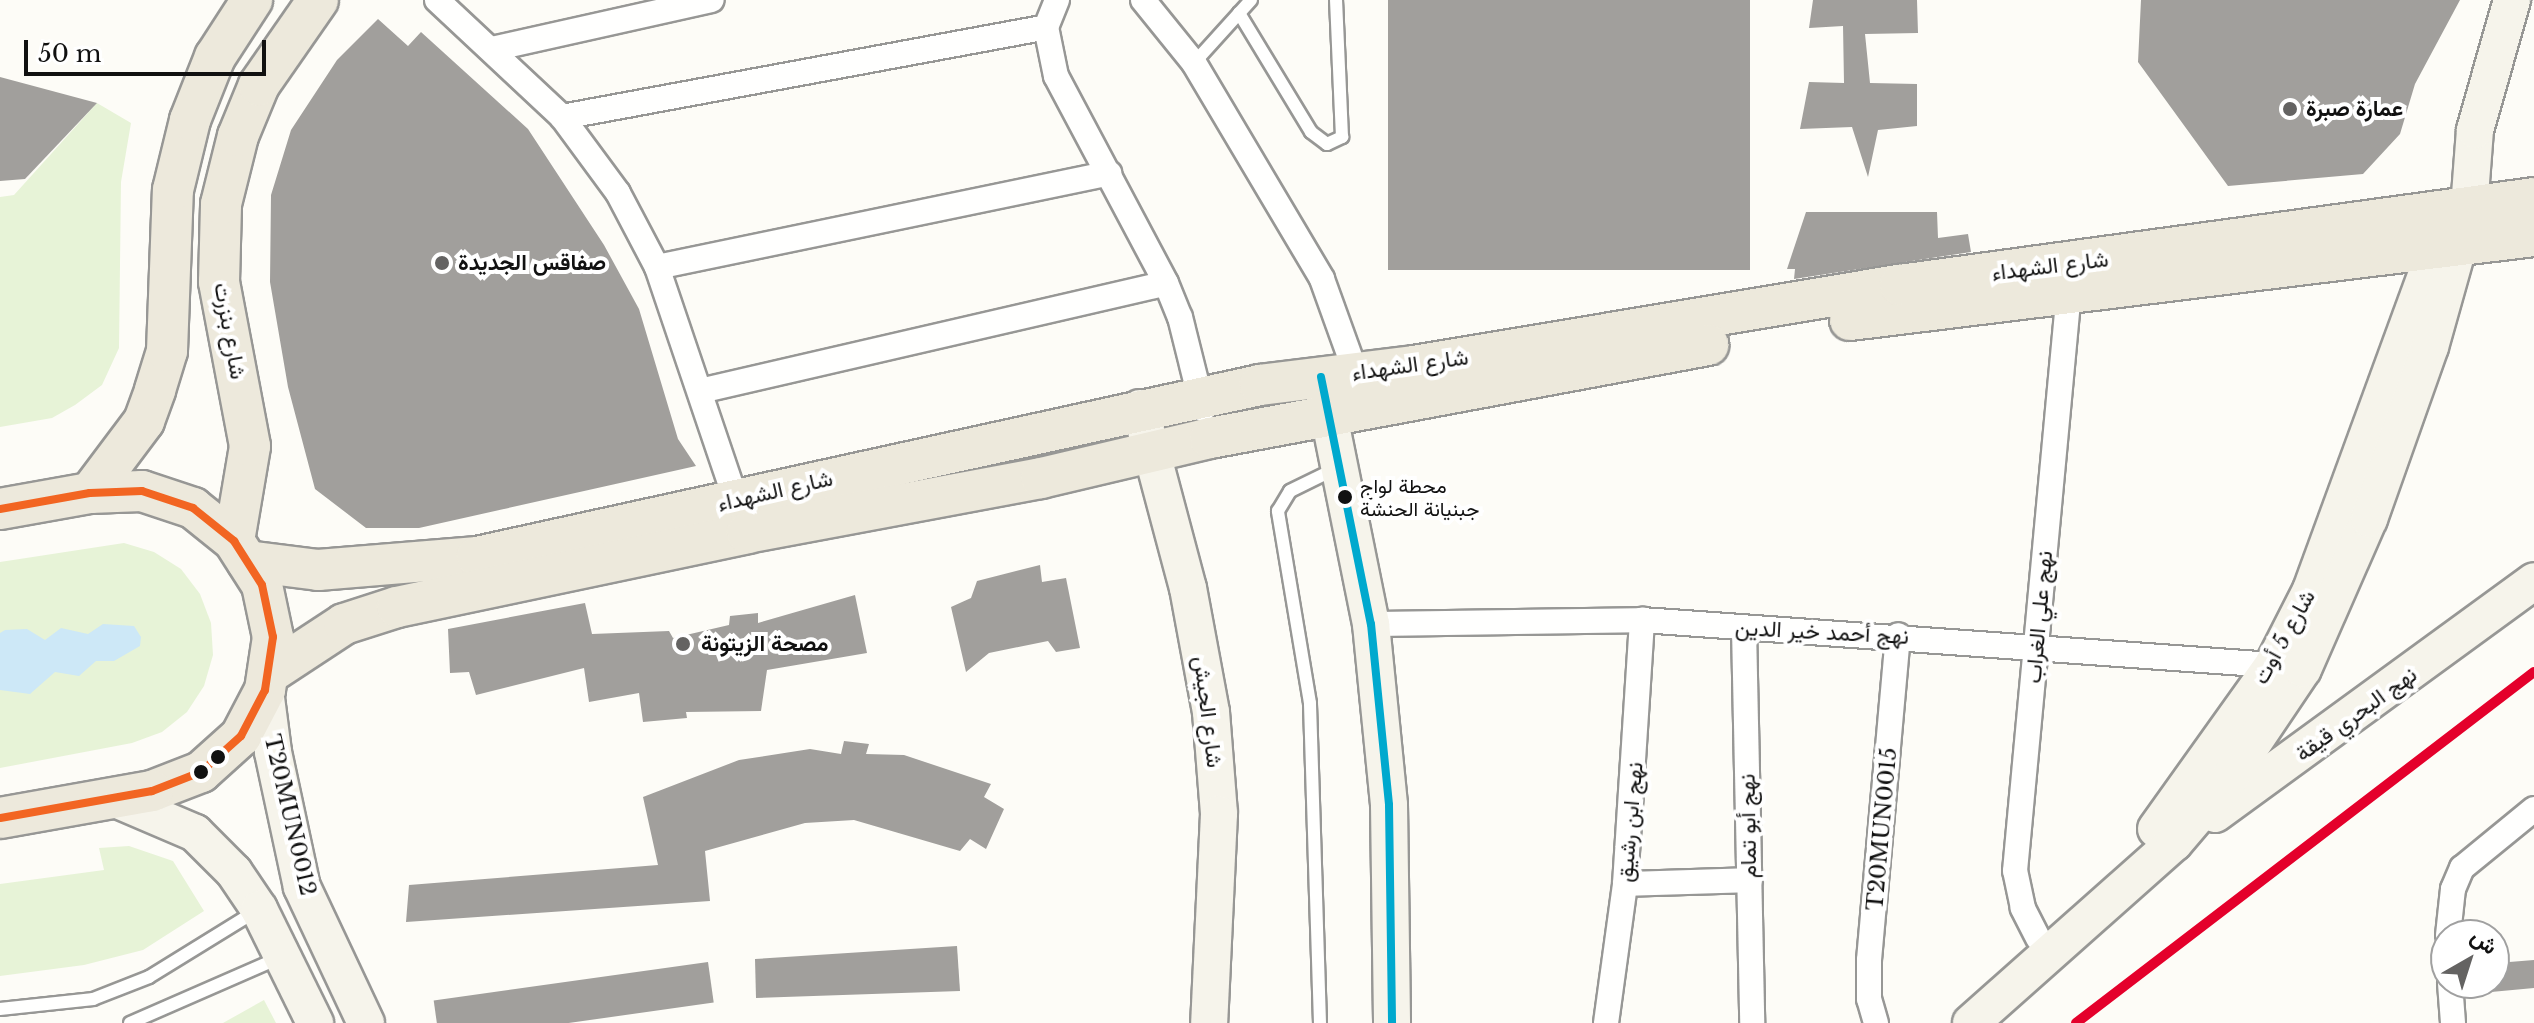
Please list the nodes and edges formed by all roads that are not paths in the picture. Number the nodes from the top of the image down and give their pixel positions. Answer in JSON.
{"nodes":[{"id":1,"x":252,"y":0,"type":"edge"},
{"id":2,"x":318,"y":0,"type":"edge"},
{"id":3,"x":437,"y":0,"type":"edge"},
{"id":4,"x":712,"y":0,"type":"edge"},
{"id":5,"x":1057,"y":0,"type":"edge"},
{"id":6,"x":1143,"y":0,"type":"edge"},
{"id":7,"x":1251,"y":0,"type":"edge"},
{"id":8,"x":1336,"y":0,"type":"edge"},
{"id":9,"x":2512,"y":0,"type":"edge"},
{"id":10,"x":1239,"y":13,"type":"junction"},
{"id":11,"x":1046,"y":27,"type":"junction"},
{"id":12,"x":492,"y":49,"type":"junction"},
{"id":13,"x":1194,"y":63,"type":"junction"},
{"id":14,"x":562,"y":117,"type":"junction"},
{"id":15,"x":1109,"y":173,"type":"junction"},
{"id":16,"x":2534,"y":198,"type":"edge"},
{"id":17,"x":2458,"y":209,"type":"junction"},
{"id":18,"x":2534,"y":236,"type":"edge"},
{"id":19,"x":2446,"y":249,"type":"junction"},
{"id":20,"x":657,"y":267,"type":"junction"},
{"id":21,"x":2070,"y":278,"type":"junction"},
{"id":22,"x":1166,"y":283,"type":"junction"},
{"id":23,"x":1338,"y":375,"type":"junction"},
{"id":24,"x":700,"y":391,"type":"junction"},
{"id":25,"x":1200,"y":396,"type":"junction"},
{"id":26,"x":1140,"y":408,"type":"junction"},
{"id":27,"x":1348,"y":415,"type":"junction"},
{"id":28,"x":1210,"y":438,"type":"junction"},
{"id":29,"x":1152,"y":453,"type":"junction"},
{"id":30,"x":1340,"y":467,"type":"junction"},
{"id":31,"x":90,"y":493,"type":"junction"},
{"id":32,"x":736,"y":500,"type":"junction"},
{"id":33,"x":0,"y":509,"type":"edge"},
{"id":34,"x":240,"y":551,"type":"junction"},
{"id":35,"x":2534,"y":581,"type":"edge"},
{"id":36,"x":1642,"y":620,"type":"junction"},
{"id":37,"x":1371,"y":624,"type":"junction"},
{"id":38,"x":1744,"y":628,"type":"junction"},
{"id":39,"x":1898,"y":635,"type":"junction"},
{"id":40,"x":2036,"y":651,"type":"junction"},
{"id":41,"x":2273,"y":665,"type":"junction"},
{"id":42,"x":266,"y":682,"type":"junction"},
{"id":43,"x":113,"y":798,"type":"junction"},
{"id":44,"x":2534,"y":809,"type":"edge"},
{"id":45,"x":0,"y":818,"type":"edge"},
{"id":46,"x":2174,"y":843,"type":"junction"},
{"id":47,"x":1750,"y":880,"type":"junction"},
{"id":48,"x":1625,"y":884,"type":"junction"},
{"id":49,"x":259,"y":909,"type":"junction"},
{"id":50,"x":2450,"y":919,"type":"edge"},
{"id":51,"x":2038,"y":938,"type":"junction"},
{"id":52,"x":282,"y":957,"type":"junction"},
{"id":53,"x":2451,"y":999,"type":"edge"},
{"id":54,"x":0,"y":1009,"type":"edge"},
{"id":55,"x":130,"y":1023,"type":"edge"},
{"id":56,"x":315,"y":1023,"type":"edge"},
{"id":57,"x":366,"y":1023,"type":"edge"},
{"id":58,"x":1209,"y":1023,"type":"edge"},
{"id":59,"x":1320,"y":1023,"type":"edge"},
{"id":60,"x":1392,"y":1023,"type":"edge"},
{"id":61,"x":1606,"y":1023,"type":"edge"},
{"id":62,"x":1752,"y":1023,"type":"edge"},
{"id":63,"x":1876,"y":1023,"type":"edge"},
{"id":64,"x":1942,"y":1023,"type":"edge"},
{"id":65,"x":1971,"y":1023,"type":"edge"},
{"id":66,"x":2453,"y":1023,"type":"edge"}],
"edges":[{"from":1,"to":31,"type":"main road"},
{"from":2,"to":34,"type":"main road","name":"شارع بنزرت"},
{"from":3,"to":12,"type":"street"},
{"from":4,"to":12,"type":"street"},
{"from":5,"to":11,"type":"street"},
{"from":6,"to":13,"type":"street"},
{"from":7,"to":10,"type":"lane"},
{"from":8,"to":10,"type":"lane"},
{"from":9,"to":17,"type":"main road","name":"شارع 5 أوت"},
{"from":10,"to":13,"type":"lane"},
{"from":11,"to":14,"type":"street"},
{"from":11,"to":15,"type":"street"},
{"from":12,"to":14,"type":"street"},
{"from":13,"to":23,"type":"street"},
{"from":14,"to":20,"type":"street"},
{"from":15,"to":20,"type":"street"},
{"from":15,"to":22,"type":"street"},
{"from":16,"to":17,"type":"main road","name":"شارع الشهداء"},
{"from":17,"to":19,"type":"main road","name":"شارع 5 أوت"},
{"from":17,"to":21,"type":"main road","name":"شارع الشهداء"},
{"from":18,"to":19,"type":"main road","name":"شارع الشهداء"},
{"from":19,"to":21,"type":"main road","name":"شارع الشهداء"},
{"from":19,"to":41,"type":"main road","name":"شارع 5 أوت"},
{"from":19,"to":46,"type":"main road","name":"شارع 5 أوت"},
{"from":20,"to":24,"type":"street"},
{"from":21,"to":23,"type":"main road","name":"شارع الشهداء"},
{"from":21,"to":27,"type":"main road","name":"شارع الشهداء"},
{"from":21,"to":40,"type":"street","name":"نهج علي الغراب"},
{"from":22,"to":24,"type":"street"},
{"from":22,"to":25,"type":"street"},
{"from":23,"to":25,"type":"main road","name":"شارع الشهداء"},
{"from":23,"to":27,"type":"main road"},
{"from":24,"to":32,"type":"street"},
{"from":25,"to":26,"type":"main road","name":"شارع الشهداء"},
{"from":25,"to":28,"type":"street"},
{"from":26,"to":29,"type":"main road","name":"شارع الجيش"},
{"from":26,"to":32,"type":"main road","name":"شارع الشهداء"},
{"from":27,"to":28,"type":"main road","name":"شارع الشهداء"},
{"from":27,"to":30,"type":"main road"},
{"from":28,"to":29,"type":"main road","name":"شارع الشهداء"},
{"from":29,"to":42,"type":"main road","name":"شارع الشهداء"},
{"from":29,"to":58,"type":"main road","name":"شارع الجيش"},
{"from":30,"to":37,"type":"main road"},
{"from":30,"to":59,"type":"lane"},
{"from":31,"to":33,"type":"main road"},
{"from":31,"to":34,"type":"main road"},
{"from":32,"to":34,"type":"main road","name":"شارع الشهداء"},
{"from":34,"to":42,"type":"main road"},
{"from":35,"to":46,"type":"main road","name":"نهج البحري قيقة"},
{"from":36,"to":37,"type":"street","name":"نهج أحمد خير الدين"},
{"from":36,"to":38,"type":"street","name":"نهج أحمد خير الدين"},
{"from":36,"to":48,"type":"street","name":"نهج ابن رشيق"},
{"from":37,"to":60,"type":"main road"},
{"from":38,"to":39,"type":"street","name":"نهج أحمد خير الدين"},
{"from":38,"to":47,"type":"street","name":"نهج أبو تمام"},
{"from":39,"to":40,"type":"street","name":"نهج أحمد خير الدين"},
{"from":39,"to":63,"type":"street","name":"T20MUN0015"},
{"from":40,"to":41,"type":"street","name":"نهج أحمد خير الدين"},
{"from":40,"to":51,"type":"street","name":"نهج علي الغراب"},
{"from":41,"to":51,"type":"main road","name":"شارع 5 أوت"},
{"from":42,"to":43,"type":"main road"},
{"from":42,"to":57,"type":"main road","name":"T20MUN0012"},
{"from":43,"to":45,"type":"main road"},
{"from":43,"to":49,"type":"main road"},
{"from":44,"to":50,"type":"street"},
{"from":46,"to":65,"type":"main road","name":"شارع 5 أوت"},
{"from":47,"to":48,"type":"street"},
{"from":47,"to":62,"type":"street","name":"نهج أبو تمام"},
{"from":48,"to":61,"type":"street","name":"نهج ابن رشيق"},
{"from":49,"to":52,"type":"main road"},
{"from":49,"to":54,"type":"lane"},
{"from":51,"to":64,"type":"main road","name":"شارع 5 أوت"},
{"from":52,"to":55,"type":"lane"},
{"from":52,"to":56,"type":"main road"},
{"from":53,"to":66,"type":"street"}]}
